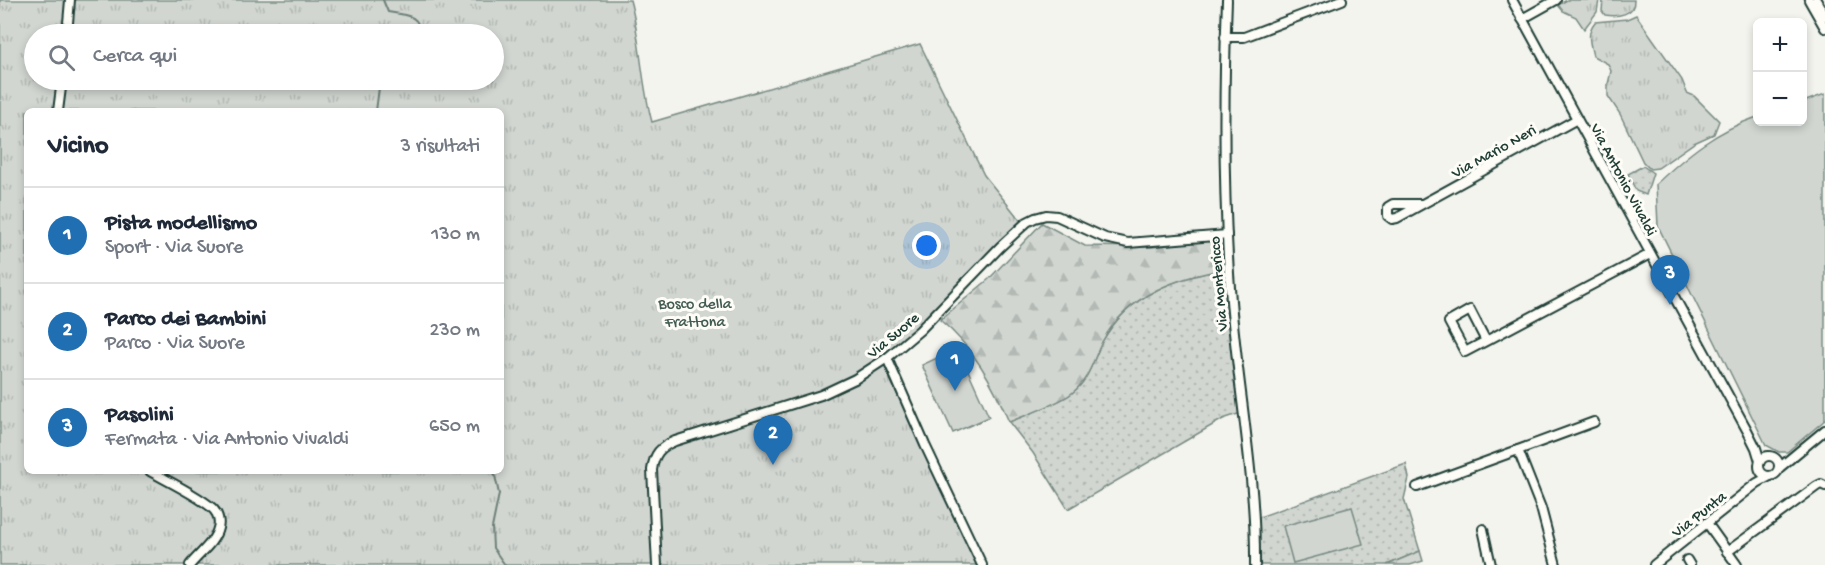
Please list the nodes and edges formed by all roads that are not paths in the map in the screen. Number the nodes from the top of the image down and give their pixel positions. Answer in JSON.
{"nodes":[{"id":1,"x":70,"y":0,"type":"edge"},
{"id":2,"x":1227,"y":0,"type":"edge"},
{"id":3,"x":1342,"y":0,"type":"edge"},
{"id":4,"x":1512,"y":0,"type":"edge"},
{"id":5,"x":1556,"y":0,"type":"edge"},
{"id":6,"x":1809,"y":0,"type":"edge"},
{"id":7,"x":1816,"y":0,"type":"edge"},
{"id":8,"x":1825,"y":16,"type":"edge"},
{"id":9,"x":1522,"y":19,"type":"junction"},
{"id":10,"x":68,"y":24,"type":"edge"},
{"id":11,"x":1825,"y":28,"type":"edge"},
{"id":12,"x":1225,"y":37,"type":"junction"},
{"id":13,"x":61,"y":90,"type":"edge"},
{"id":14,"x":58,"y":108,"type":"edge"},
{"id":15,"x":1577,"y":119,"type":"junction"},
{"id":16,"x":1422,"y":204,"type":"dead end"},
{"id":17,"x":1227,"y":235,"type":"junction"},
{"id":18,"x":1650,"y":254,"type":"junction"},
{"id":19,"x":1486,"y":341,"type":"junction"},
{"id":20,"x":887,"y":358,"type":"junction"},
{"id":21,"x":1594,"y":422,"type":"dead end"},
{"id":22,"x":1825,"y":430,"type":"edge"},
{"id":23,"x":1518,"y":450,"type":"junction"},
{"id":24,"x":1791,"y":458,"type":"junction"},
{"id":25,"x":1777,"y":459,"type":"junction"},
{"id":26,"x":1762,"y":463,"type":"junction"},
{"id":27,"x":1779,"y":468,"type":"junction"},
{"id":28,"x":155,"y":474,"type":"edge"},
{"id":29,"x":1770,"y":476,"type":"junction"},
{"id":30,"x":1757,"y":483,"type":"junction"},
{"id":31,"x":1825,"y":486,"type":"edge"},
{"id":32,"x":1418,"y":487,"type":"dead end"},
{"id":33,"x":1707,"y":523,"type":"junction"},
{"id":34,"x":1482,"y":529,"type":"dead end"},
{"id":35,"x":1727,"y":552,"type":"junction"},
{"id":36,"x":190,"y":565,"type":"edge"},
{"id":37,"x":657,"y":565,"type":"edge"},
{"id":38,"x":982,"y":565,"type":"edge"},
{"id":39,"x":1255,"y":565,"type":"edge"},
{"id":40,"x":1491,"y":565,"type":"edge"},
{"id":41,"x":1556,"y":565,"type":"edge"},
{"id":42,"x":1654,"y":565,"type":"edge"},
{"id":43,"x":1737,"y":565,"type":"edge"}],
"edges":[{"from":1,"to":10,"type":"street"},
{"from":2,"to":12,"type":"street","name":"Via Montericco"},
{"from":3,"to":12,"type":"street"},
{"from":4,"to":9,"type":"street","name":"Via Antonio Vivaldi"},
{"from":5,"to":9,"type":"street"},
{"from":6,"to":11,"type":"street"},
{"from":7,"to":8,"type":"street"},
{"from":9,"to":15,"type":"street","name":"Via Antonio Vivaldi"},
{"from":12,"to":17,"type":"street","name":"Via Montericco"},
{"from":13,"to":14,"type":"street"},
{"from":15,"to":16,"type":"street","name":"Via Mario Neri"},
{"from":15,"to":18,"type":"street","name":"Via Antonio Vivaldi"},
{"from":17,"to":20,"type":"street","name":"Via Suore"},
{"from":17,"to":39,"type":"street","name":"Via Montericco"},
{"from":18,"to":19,"type":"street"},
{"from":18,"to":26,"type":"street","name":"Via Antonio Vivaldi"},
{"from":19,"to":19,"type":"street"},
{"from":20,"to":37,"type":"street","name":"Via Suore"},
{"from":20,"to":38,"type":"street"},
{"from":21,"to":23,"type":"street"},
{"from":22,"to":24,"type":"street","name":"Via Punta"},
{"from":23,"to":32,"type":"street"},
{"from":23,"to":41,"type":"street"},
{"from":24,"to":25,"type":"street"},
{"from":24,"to":27,"type":"street","name":"Via Punta"},
{"from":25,"to":26,"type":"street"},
{"from":25,"to":27,"type":"street"},
{"from":26,"to":29,"type":"street"},
{"from":26,"to":30,"type":"street"},
{"from":27,"to":29,"type":"street","name":"Via Punta"},
{"from":28,"to":36,"type":"street"},
{"from":29,"to":30,"type":"street","name":"Via Punta"},
{"from":30,"to":33,"type":"street","name":"Via Punta"},
{"from":31,"to":35,"type":"street"},
{"from":33,"to":35,"type":"street"},
{"from":33,"to":42,"type":"street","name":"Via Punta"},
{"from":34,"to":40,"type":"street"},
{"from":35,"to":43,"type":"street"}]}
